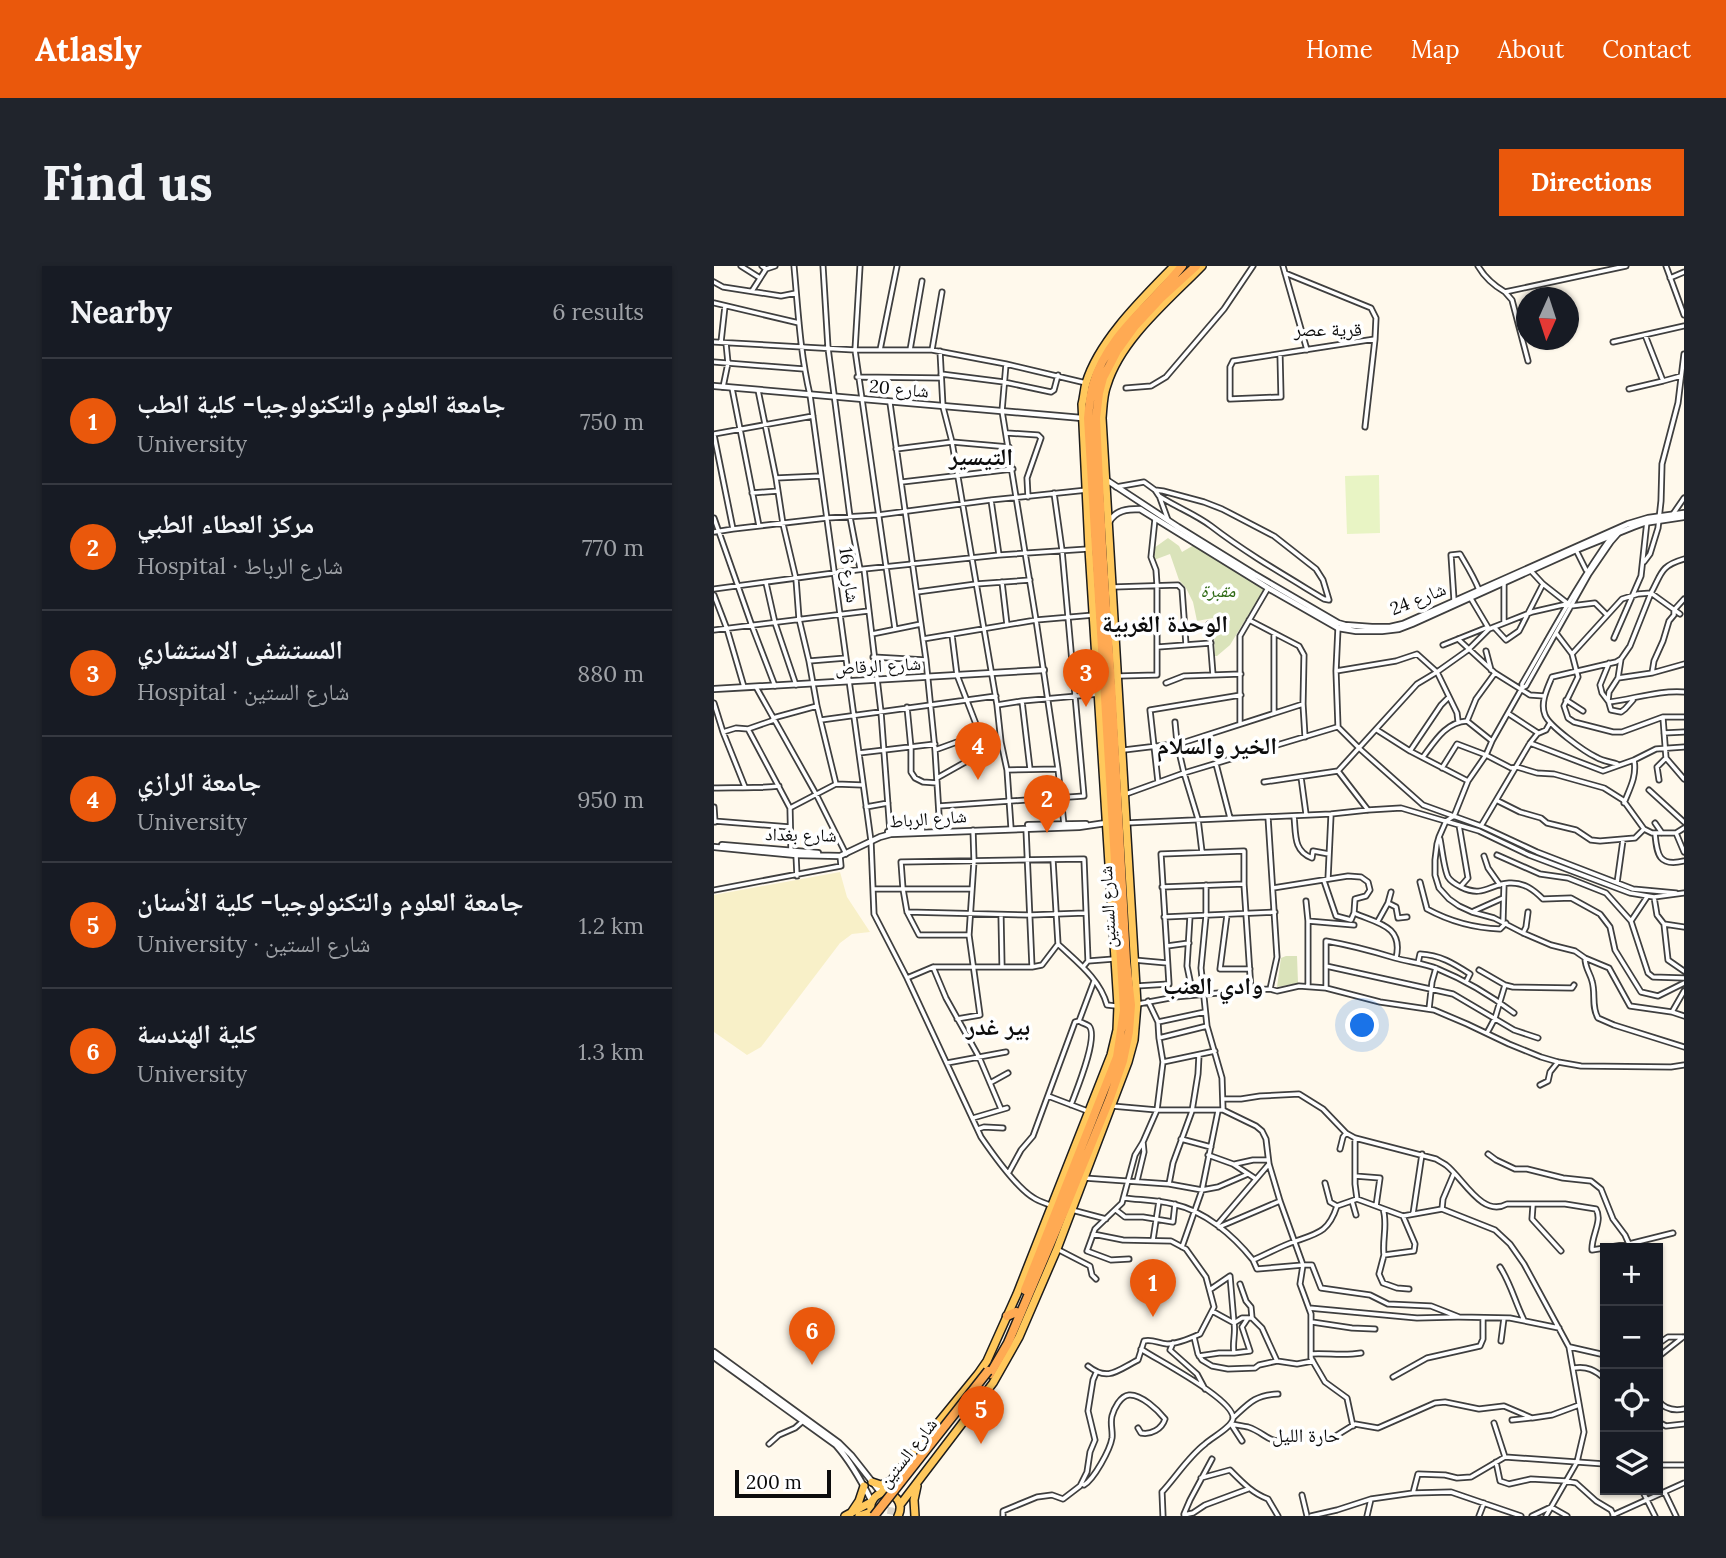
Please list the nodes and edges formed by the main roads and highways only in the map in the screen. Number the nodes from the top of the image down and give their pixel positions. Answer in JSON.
{"nodes":[{"id":1,"x":1176,"y":266,"type":"edge"},
{"id":2,"x":1197,"y":267,"type":"edge"},
{"id":3,"x":1187,"y":282,"type":"joint"},
{"id":4,"x":1133,"y":315,"type":"junction"},
{"id":5,"x":1087,"y":457,"type":"junction"},
{"id":6,"x":1102,"y":478,"type":"junction"},
{"id":7,"x":1099,"y":652,"type":"junction"},
{"id":8,"x":1115,"y":700,"type":"junction"},
{"id":9,"x":1106,"y":770,"type":"junction"},
{"id":10,"x":1119,"y":881,"type":"junction"},
{"id":11,"x":1126,"y":1007,"type":"junction"},
{"id":12,"x":1098,"y":1117,"type":"junction"},
{"id":13,"x":1061,"y":1205,"type":"junction"},
{"id":14,"x":1016,"y":1312,"type":"junction"},
{"id":15,"x":1007,"y":1316,"type":"junction"},
{"id":16,"x":989,"y":1372,"type":"junction"},
{"id":17,"x":906,"y":1462,"type":"junction"},
{"id":18,"x":921,"y":1477,"type":"junction"},
{"id":19,"x":889,"y":1482,"type":"junction"},
{"id":20,"x":881,"y":1493,"type":"junction"},
{"id":21,"x":871,"y":1501,"type":"junction"},
{"id":22,"x":900,"y":1506,"type":"junction"},
{"id":23,"x":852,"y":1515,"type":"edge"},
{"id":24,"x":873,"y":1515,"type":"edge"},
{"id":25,"x":898,"y":1516,"type":"edge"},
{"id":26,"x":914,"y":1516,"type":"edge"}],
"edges":[{"from":1,"to":4,"type":"highway","name":"شارع الستين"},
{"from":2,"to":3,"type":"highway"},
{"from":2,"to":6,"type":"highway","name":"شارع الستين"},
{"from":3,"to":6,"type":"main road","name":"شارع الستين"},
{"from":4,"to":5,"type":"highway","name":"شارع الستين"},
{"from":4,"to":5,"type":"main road","name":"شارع الستين"},
{"from":5,"to":7,"type":"highway","name":"شارع الستين"},
{"from":5,"to":7,"type":"main road","name":"شارع الستين"},
{"from":6,"to":8,"type":"highway","name":"شارع الستين"},
{"from":6,"to":8,"type":"main road","name":"شارع الستين"},
{"from":7,"to":9,"type":"highway","name":"شارع الستين"},
{"from":7,"to":9,"type":"main road","name":"شارع الستين"},
{"from":8,"to":10,"type":"highway","name":"شارع الستين"},
{"from":8,"to":10,"type":"main road","name":"شارع الستين"},
{"from":9,"to":10,"type":"highway","name":"شارع الستين"},
{"from":9,"to":10,"type":"main road","name":"شارع الستين"},
{"from":10,"to":11,"type":"highway","name":"شارع الستين"},
{"from":10,"to":11,"type":"main road","name":"شارع الستين"},
{"from":10,"to":11,"type":"main road","name":"شارع الستين"},
{"from":11,"to":12,"type":"highway","name":"شارع الستين"},
{"from":11,"to":12,"type":"main road","name":"شارع الستين"},
{"from":12,"to":13,"type":"highway","name":"شارع الستين"},
{"from":12,"to":13,"type":"main road","name":"شارع الستين"},
{"from":13,"to":14,"type":"highway","name":"شارع الستين"},
{"from":13,"to":15,"type":"main road","name":"شارع الستين"},
{"from":13,"to":16,"type":"highway","name":"شارع الستين"},
{"from":13,"to":18,"type":"main road","name":"شارع الستين"},
{"from":14,"to":15,"type":"highway"},
{"from":14,"to":16,"type":"highway","name":"شارع الستين"},
{"from":15,"to":17,"type":"main road","name":"شارع الستين"},
{"from":16,"to":24,"type":"highway","name":"شارع الستين","bridge":true},
{"from":17,"to":18,"type":"main road"},
{"from":17,"to":19,"type":"main road","name":"شارع الستين"},
{"from":18,"to":22,"type":"main road","name":"شارع الستين"},
{"from":18,"to":26,"type":"main road"},
{"from":19,"to":20,"type":"main road","name":"شارع الستين"},
{"from":19,"to":23,"type":"main road"},
{"from":20,"to":21,"type":"main road","name":"شارع الستين"},
{"from":20,"to":22,"type":"main road"},
{"from":21,"to":23,"type":"main road","name":"شارع الستين"},
{"from":21,"to":24,"type":"main road"},
{"from":22,"to":25,"type":"main road"},
{"from":22,"to":26,"type":"main road"},
{"from":23,"to":24,"type":"main road"}]}
